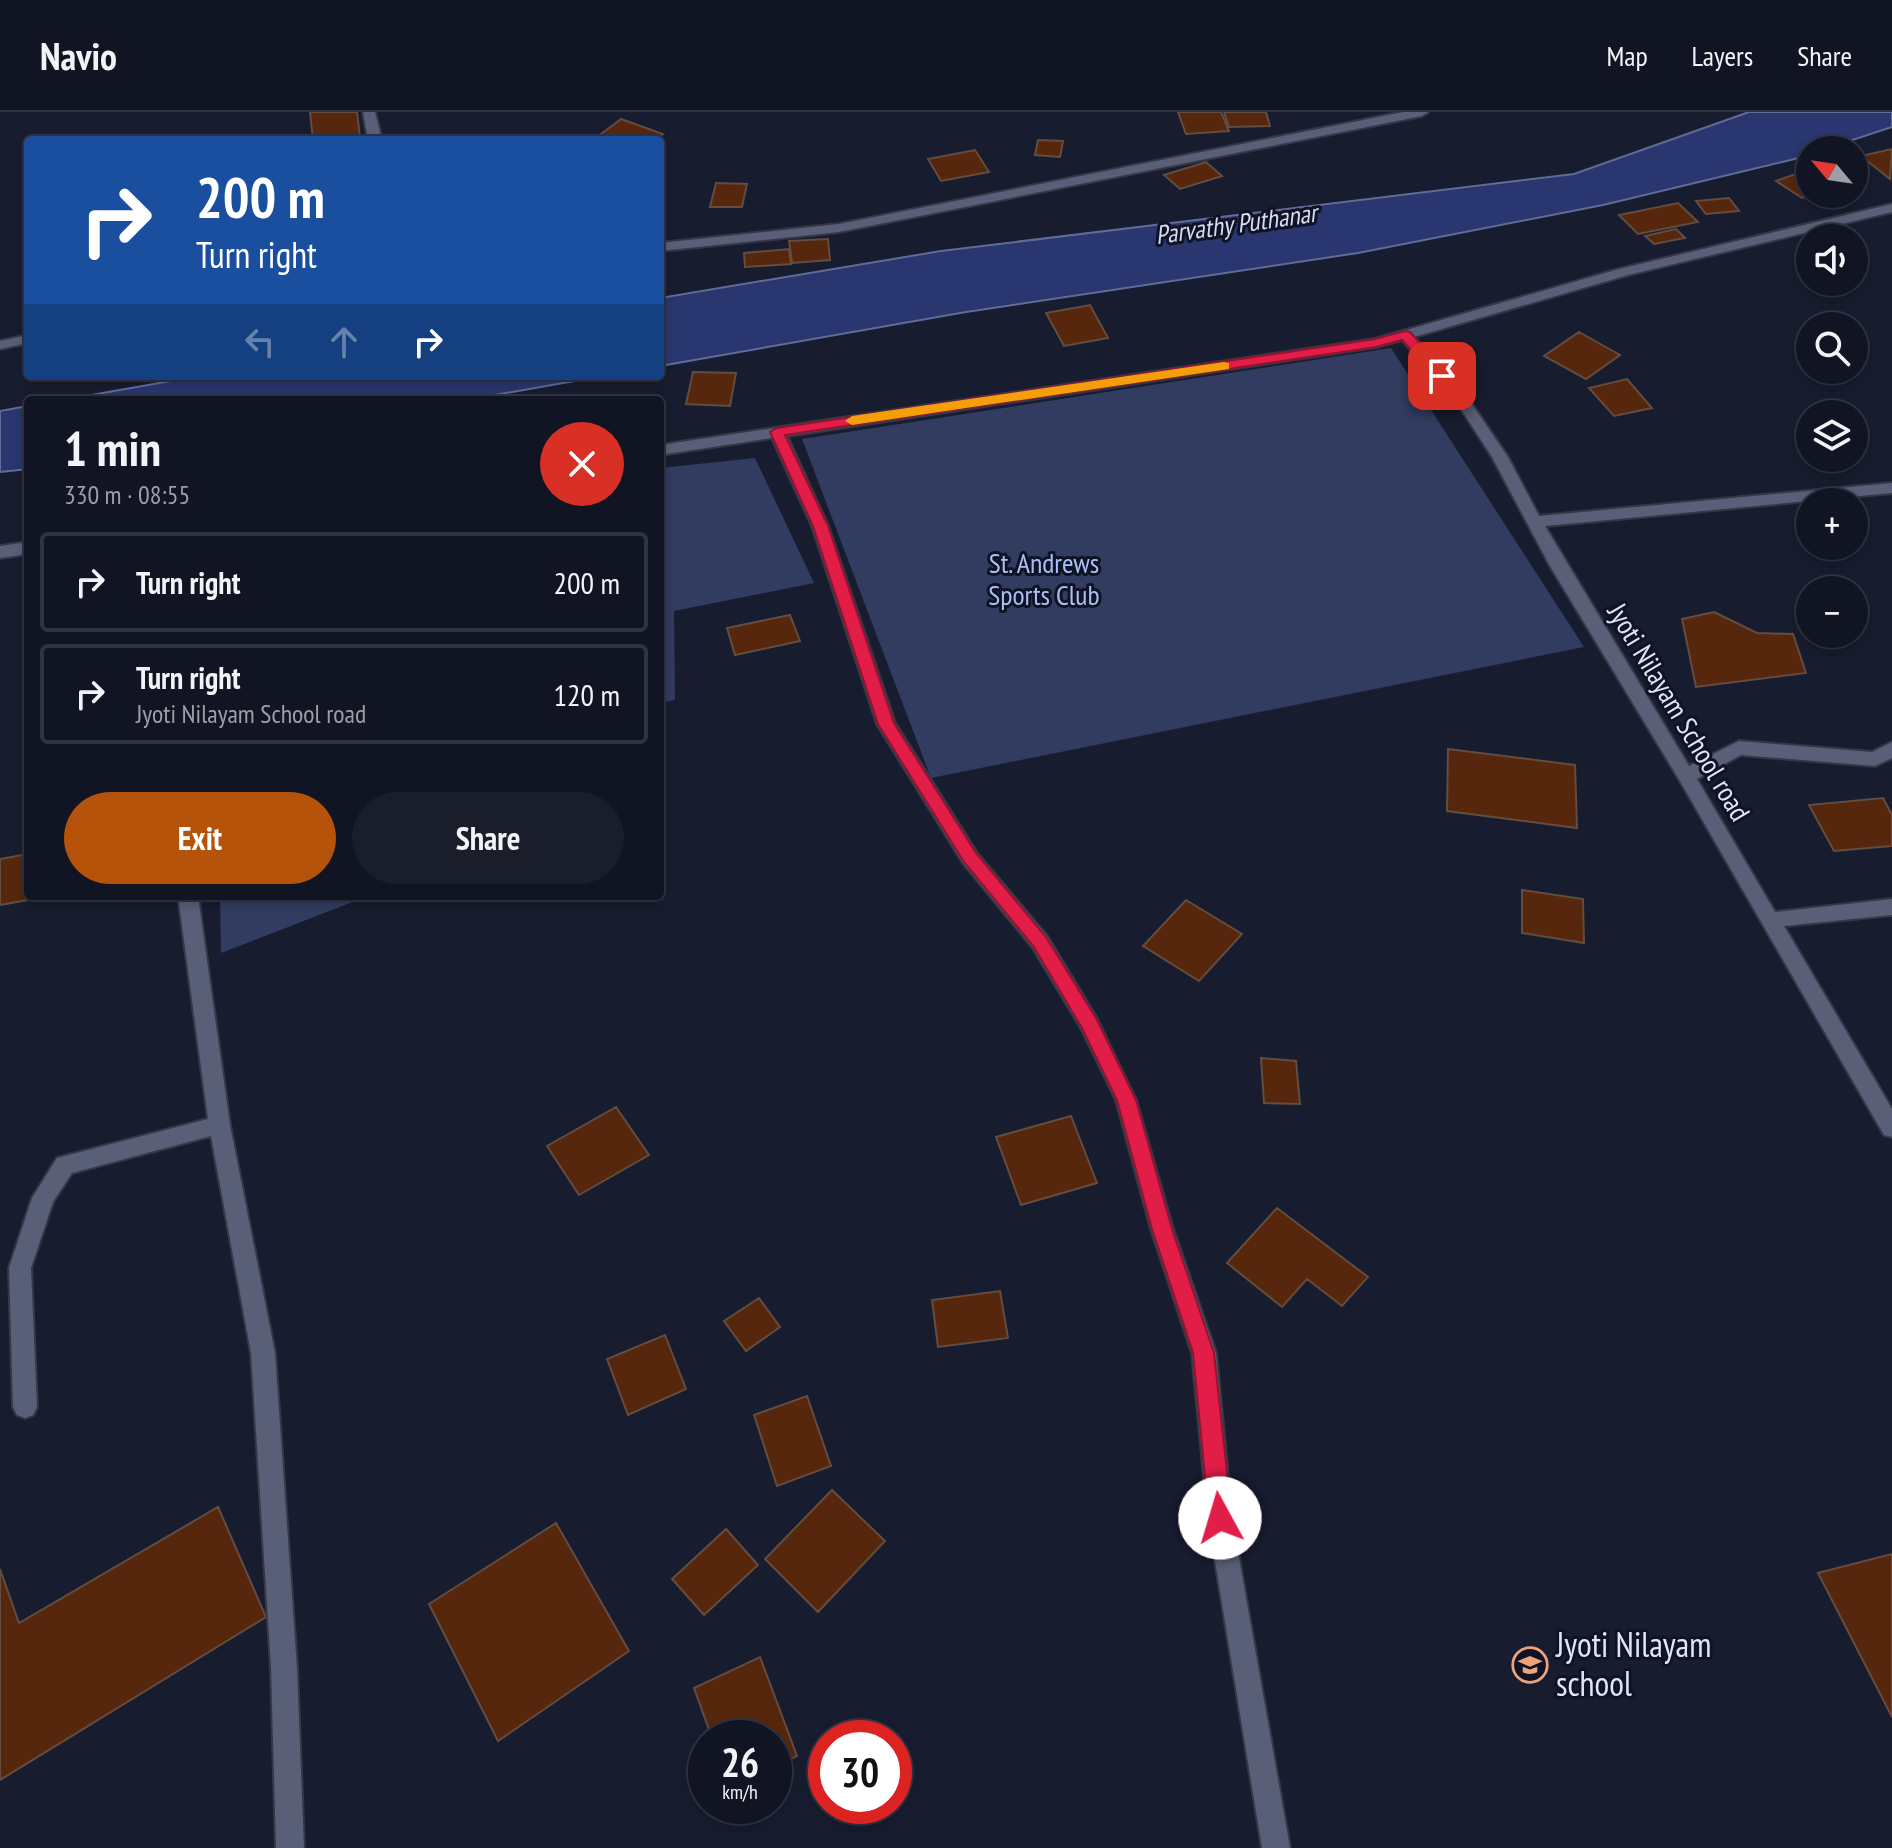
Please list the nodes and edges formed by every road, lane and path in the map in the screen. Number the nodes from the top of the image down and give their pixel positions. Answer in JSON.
{"nodes":[{"id":1,"x":369,"y":112,"type":"edge"},
{"id":2,"x":1422,"y":112,"type":"edge"},
{"id":3,"x":374,"y":136,"type":"edge"},
{"id":4,"x":1892,"y":208,"type":"edge"},
{"id":5,"x":664,"y":247,"type":"edge"},
{"id":6,"x":1405,"y":335,"type":"junction"},
{"id":7,"x":24,"y":340,"type":"edge"},
{"id":8,"x":0,"y":345,"type":"edge"},
{"id":9,"x":777,"y":432,"type":"junction"},
{"id":10,"x":664,"y":449,"type":"edge"},
{"id":11,"x":1892,"y":488,"type":"edge"},
{"id":12,"x":1533,"y":522,"type":"junction"},
{"id":13,"x":24,"y":549,"type":"edge"},
{"id":14,"x":0,"y":552,"type":"edge"},
{"id":15,"x":1892,"y":749,"type":"edge"},
{"id":16,"x":1686,"y":776,"type":"junction"},
{"id":17,"x":189,"y":900,"type":"edge"},
{"id":18,"x":1892,"y":907,"type":"edge"},
{"id":19,"x":1769,"y":920,"type":"junction"},
{"id":20,"x":219,"y":1125,"type":"junction"},
{"id":21,"x":1892,"y":1128,"type":"edge"},
{"id":22,"x":25,"y":1407,"type":"dead end"},
{"id":23,"x":290,"y":1848,"type":"edge"},
{"id":24,"x":1276,"y":1848,"type":"edge"}],
"edges":[{"from":1,"to":3,"type":"street"},
{"from":2,"to":5,"type":"street"},
{"from":4,"to":6,"type":"street"},
{"from":6,"to":9,"type":"street"},
{"from":6,"to":12,"type":"street","name":"Jyoti Nilayam School road"},
{"from":7,"to":8,"type":"street"},
{"from":9,"to":10,"type":"street"},
{"from":9,"to":24,"type":"street"},
{"from":11,"to":12,"type":"street"},
{"from":12,"to":16,"type":"street","name":"Jyoti Nilayam School road"},
{"from":13,"to":14,"type":"street"},
{"from":15,"to":16,"type":"street"},
{"from":16,"to":19,"type":"street","name":"Jyoti Nilayam School road"},
{"from":17,"to":20,"type":"street"},
{"from":18,"to":19,"type":"street"},
{"from":19,"to":21,"type":"street","name":"Jyoti Nilayam School road"},
{"from":20,"to":22,"type":"street"},
{"from":20,"to":23,"type":"street"}]}
